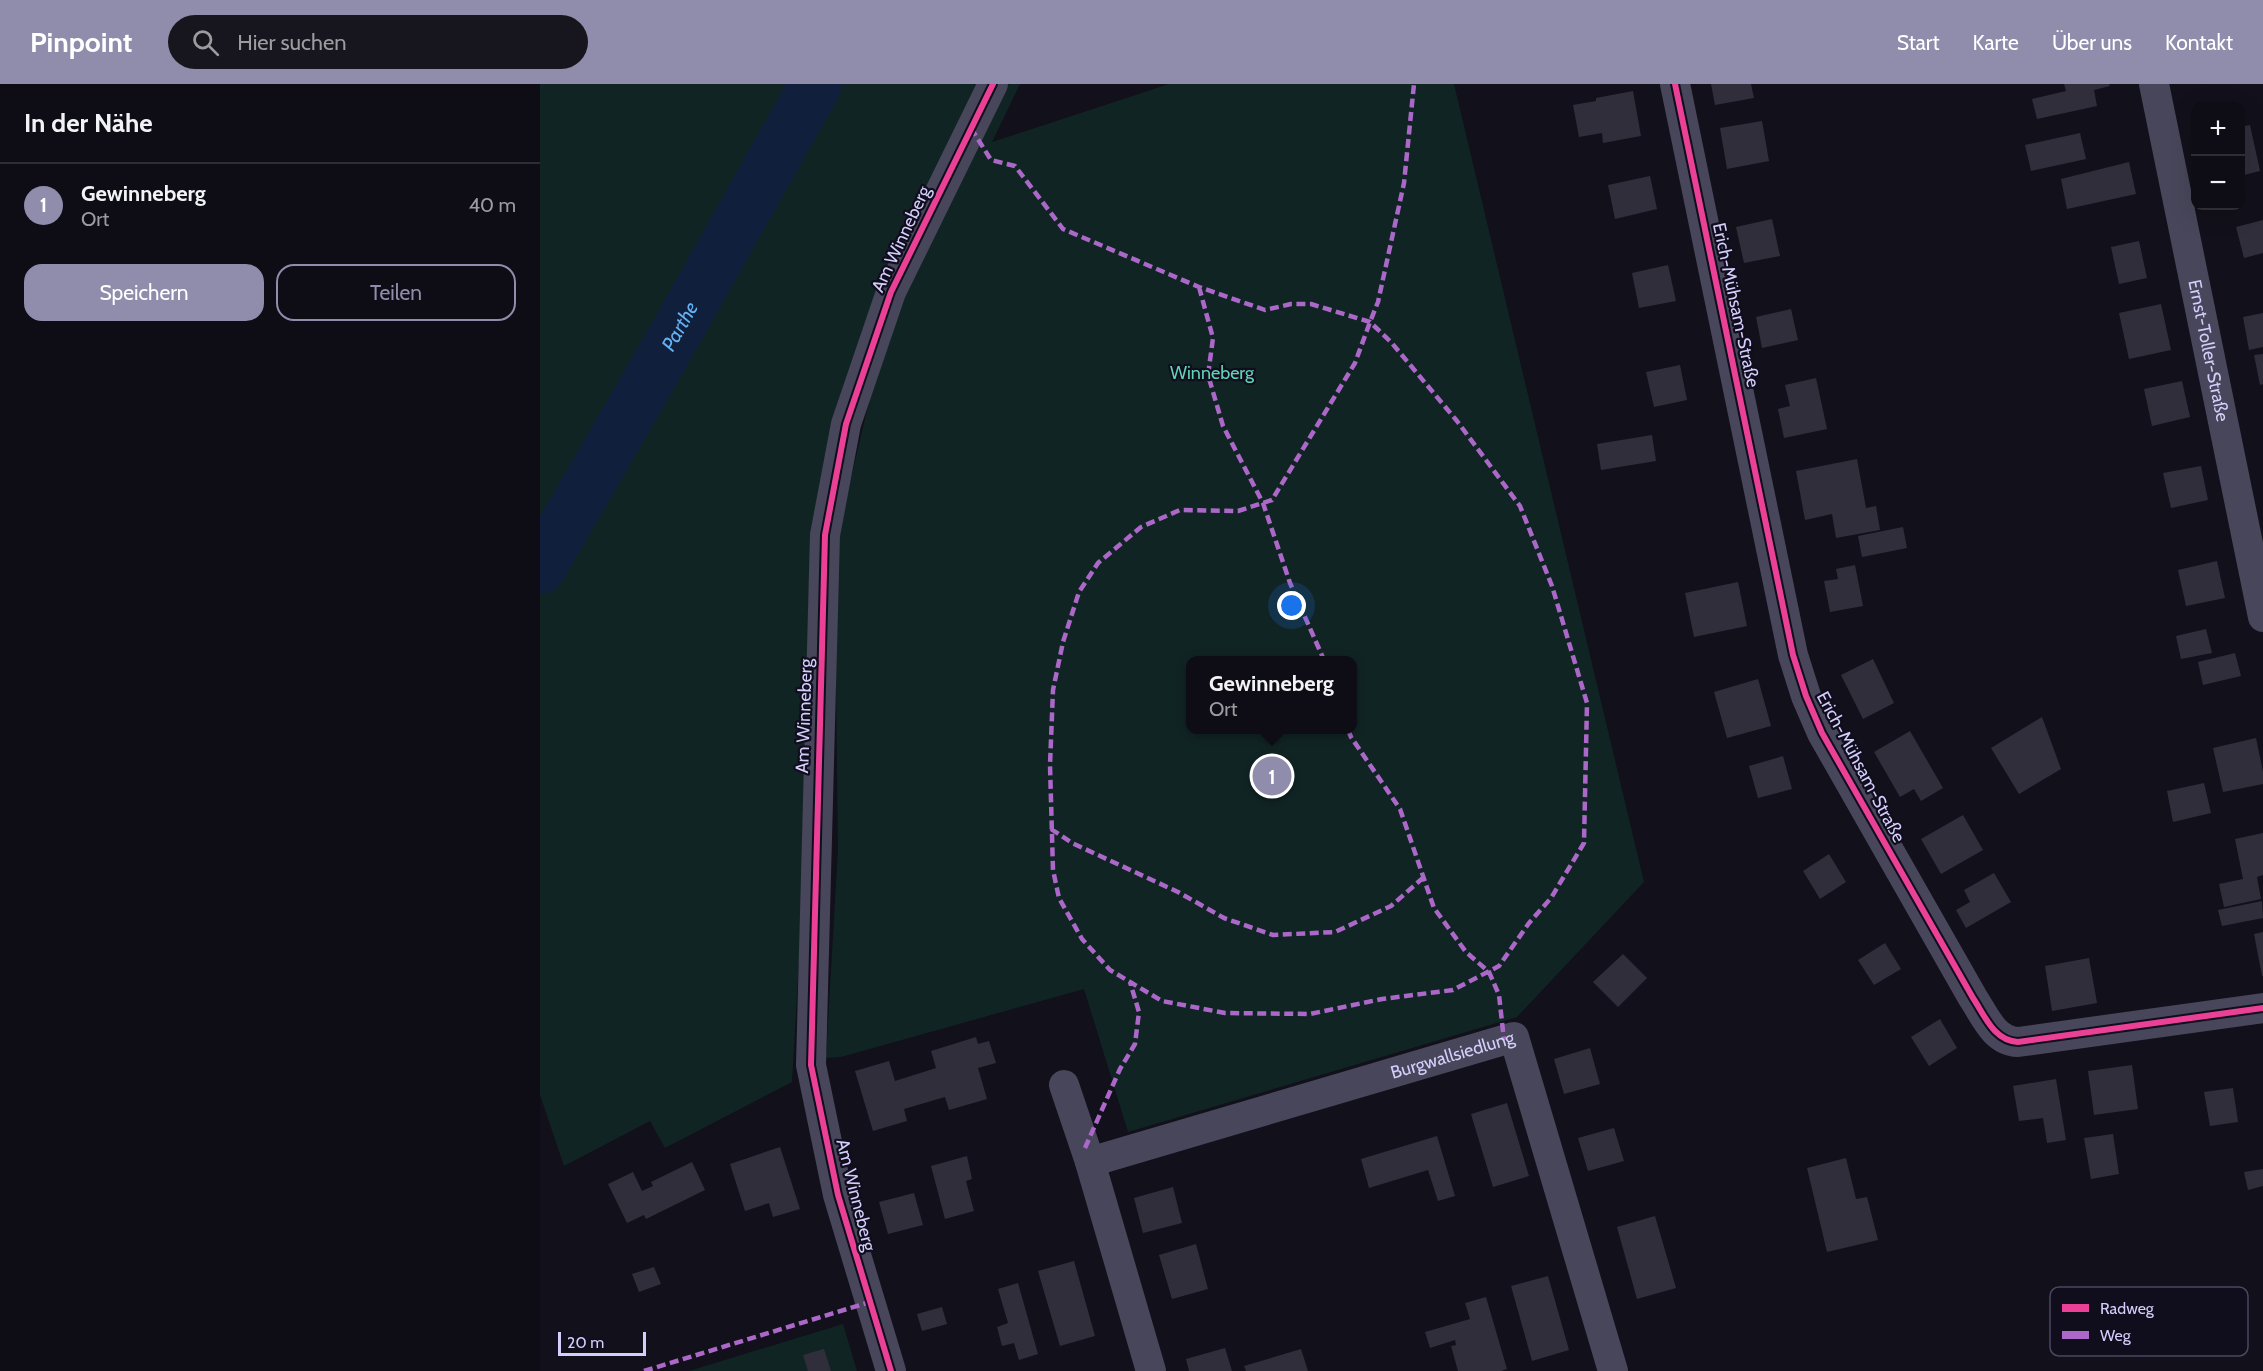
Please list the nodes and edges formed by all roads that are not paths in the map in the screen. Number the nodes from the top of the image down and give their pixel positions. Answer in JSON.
{"nodes":[{"id":1,"x":993,"y":84,"type":"edge"},
{"id":2,"x":1676,"y":84,"type":"edge"},
{"id":3,"x":2154,"y":84,"type":"edge"},
{"id":4,"x":2263,"y":617,"type":"edge"},
{"id":5,"x":2263,"y":1008,"type":"edge"},
{"id":6,"x":1064,"y":1085,"type":"dead end"},
{"id":7,"x":1090,"y":1162,"type":"junction"},
{"id":8,"x":891,"y":1371,"type":"edge"},
{"id":9,"x":1151,"y":1371,"type":"edge"},
{"id":10,"x":1613,"y":1371,"type":"edge"}],
"edges":[{"from":1,"to":8,"type":"street","name":"Am Winneberg"},
{"from":2,"to":5,"type":"street","name":"Erich-Mühsam-Straße"},
{"from":3,"to":4,"type":"street","name":"Ernst-Toller-Straße"},
{"from":6,"to":7,"type":"street"},
{"from":7,"to":9,"type":"street"},
{"from":7,"to":10,"type":"street","name":"Burgwallsiedlung"}]}
